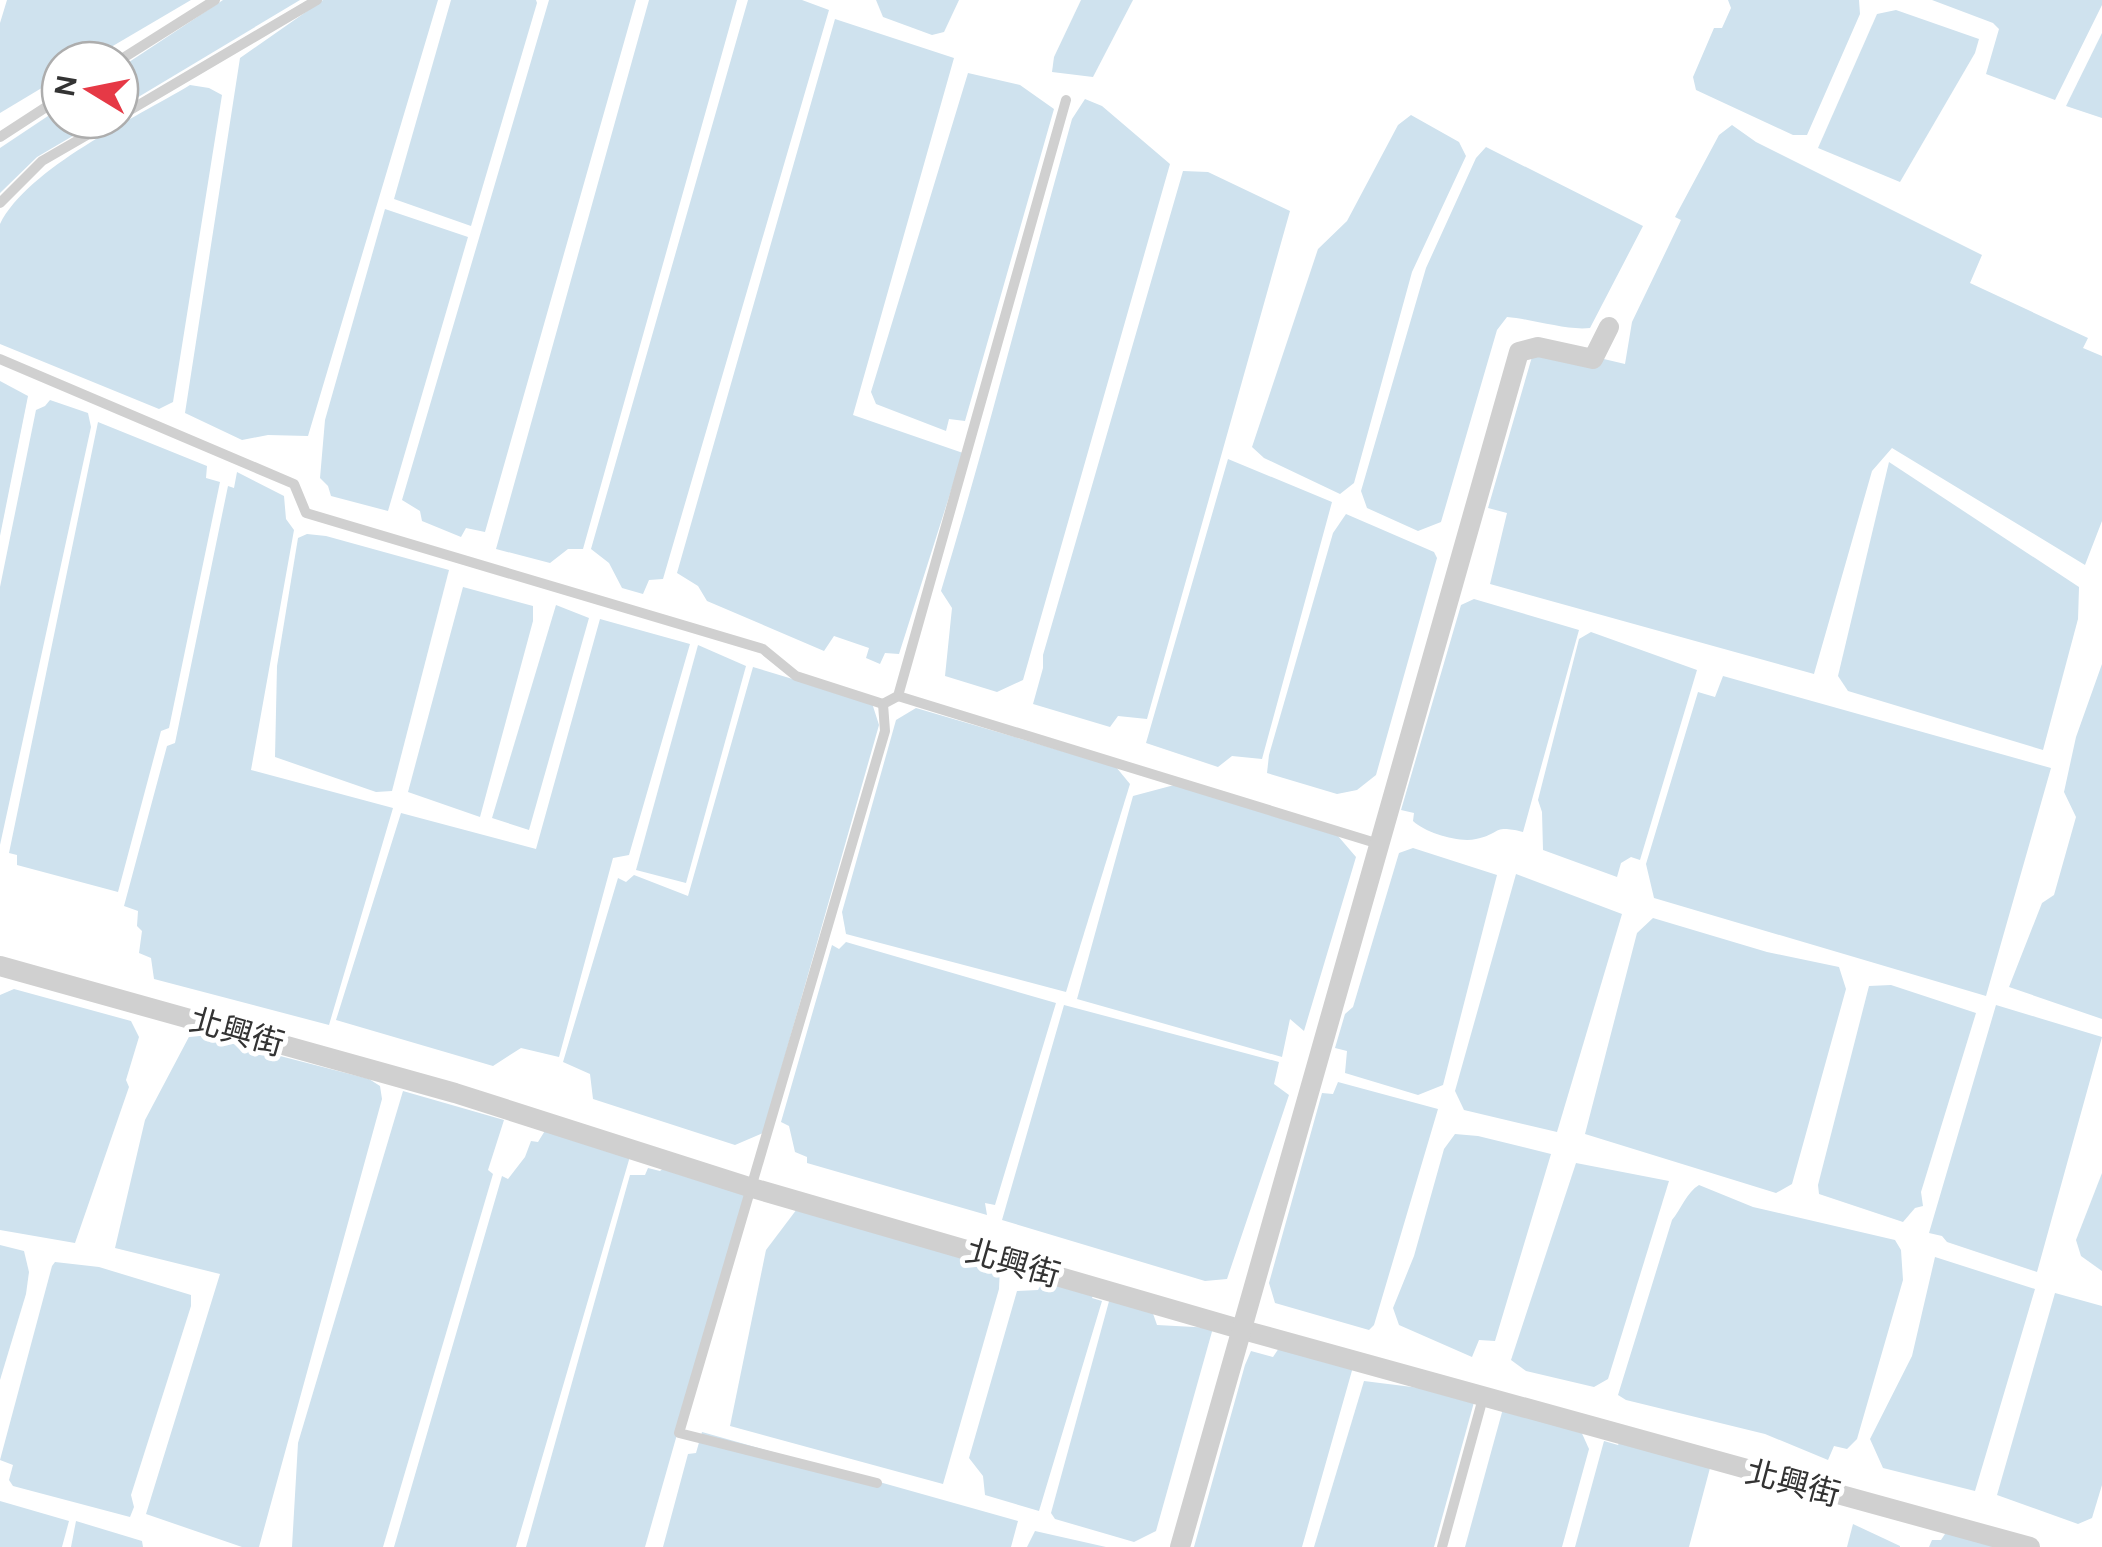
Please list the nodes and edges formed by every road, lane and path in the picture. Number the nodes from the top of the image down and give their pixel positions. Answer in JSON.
{"nodes":[{"id":1,"x":216,"y":0,"type":"edge"},
{"id":2,"x":317,"y":0,"type":"edge"},
{"id":3,"x":140,"y":48,"type":"edge"},
{"id":4,"x":1066,"y":100,"type":"dead end"},
{"id":5,"x":140,"y":104,"type":"edge"},
{"id":6,"x":40,"y":111,"type":"edge"},
{"id":7,"x":0,"y":137,"type":"edge"},
{"id":8,"x":79,"y":140,"type":"edge"},
{"id":9,"x":0,"y":204,"type":"edge"},
{"id":10,"x":1609,"y":327,"type":"dead end"},
{"id":11,"x":0,"y":359,"type":"edge"},
{"id":12,"x":898,"y":696,"type":"junction"},
{"id":13,"x":882,"y":704,"type":"junction"},
{"id":14,"x":1381,"y":844,"type":"junction"},
{"id":15,"x":0,"y":966,"type":"edge"},
{"id":16,"x":750,"y":1186,"type":"junction"},
{"id":17,"x":1243,"y":1330,"type":"junction"},
{"id":18,"x":1483,"y":1398,"type":"junction"},
{"id":19,"x":877,"y":1484,"type":"dead end"},
{"id":20,"x":1180,"y":1547,"type":"edge"},
{"id":21,"x":1442,"y":1547,"type":"edge"},
{"id":22,"x":2030,"y":1547,"type":"edge"}],
"edges":[{"from":1,"to":3,"type":"lane"},
{"from":2,"to":5,"type":"lane"},
{"from":4,"to":12,"type":"lane"},
{"from":6,"to":7,"type":"lane"},
{"from":8,"to":9,"type":"lane"},
{"from":10,"to":14,"type":"street"},
{"from":11,"to":13,"type":"lane"},
{"from":12,"to":13,"type":"lane"},
{"from":12,"to":14,"type":"lane"},
{"from":13,"to":16,"type":"lane"},
{"from":14,"to":17,"type":"street"},
{"from":15,"to":16,"type":"street","name":"北興街"},
{"from":16,"to":17,"type":"street","name":"北興街"},
{"from":16,"to":19,"type":"lane"},
{"from":17,"to":18,"type":"street","name":"北興街"},
{"from":17,"to":20,"type":"street"},
{"from":18,"to":21,"type":"lane"},
{"from":18,"to":22,"type":"street","name":"北興街"}]}
